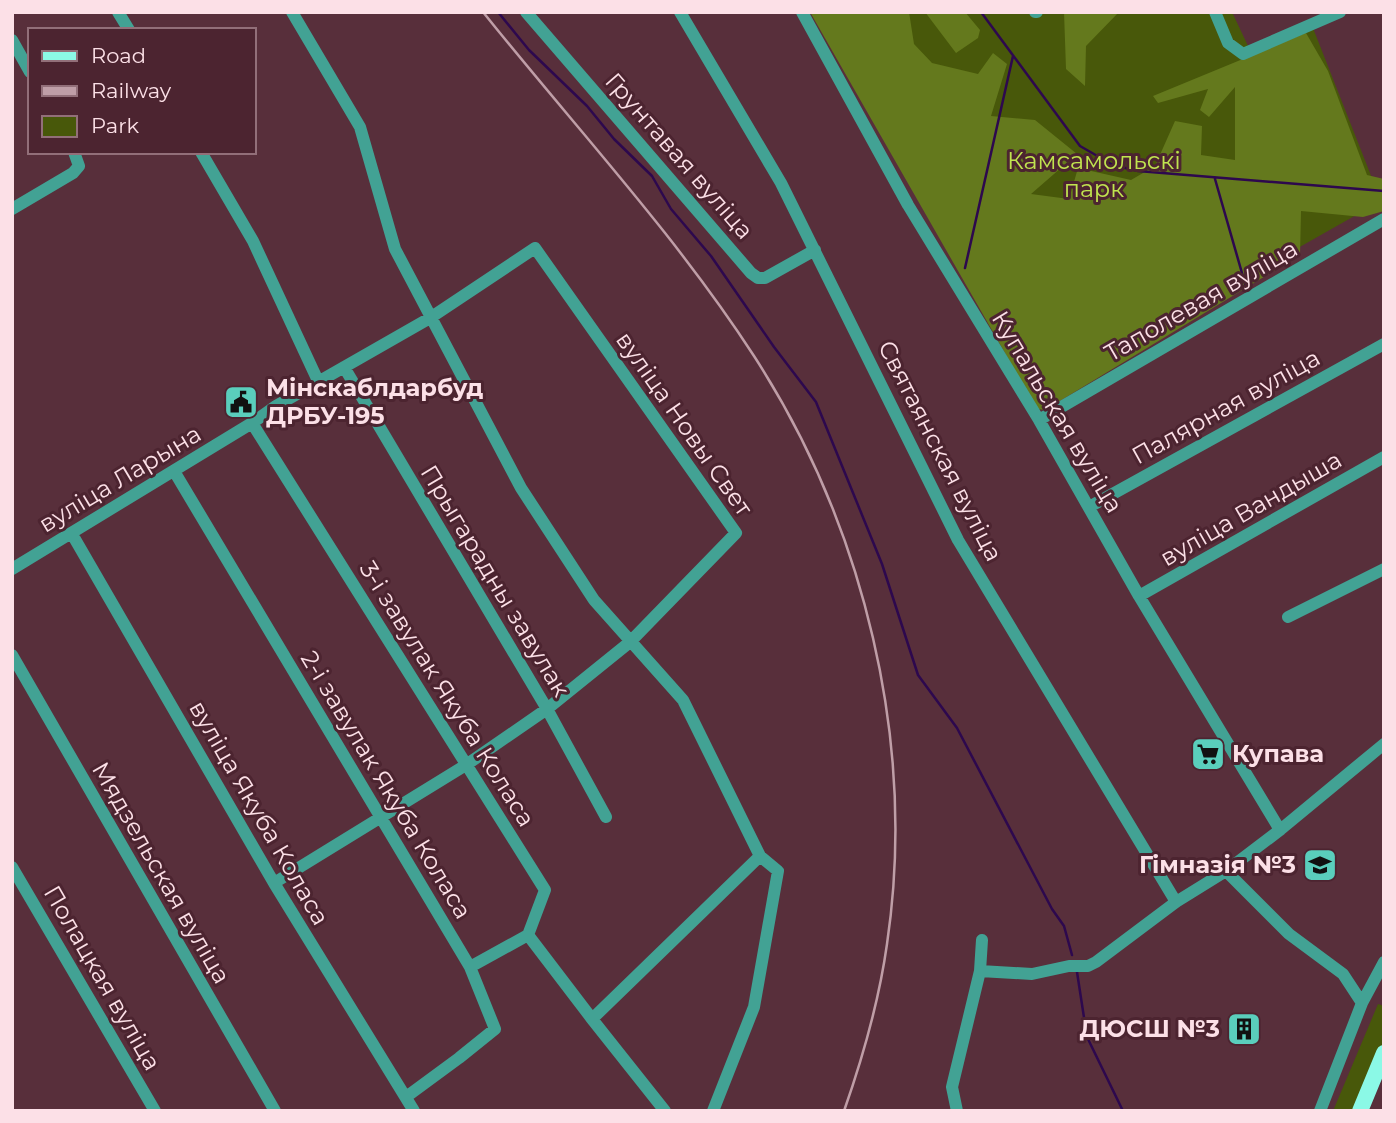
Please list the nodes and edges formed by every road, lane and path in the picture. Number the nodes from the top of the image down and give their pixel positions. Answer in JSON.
{"nodes":[{"id":1,"x":118,"y":12,"type":"edge"},
{"id":2,"x":292,"y":12,"type":"edge"},
{"id":3,"x":526,"y":12,"type":"edge"},
{"id":4,"x":680,"y":12,"type":"edge"},
{"id":5,"x":802,"y":12,"type":"edge"},
{"id":6,"x":1215,"y":12,"type":"edge"},
{"id":7,"x":1340,"y":12,"type":"edge"},
{"id":8,"x":128,"y":28,"type":"edge"},
{"id":9,"x":12,"y":40,"type":"edge"},
{"id":10,"x":28,"y":68,"type":"edge"},
{"id":11,"x":75,"y":154,"type":"edge"},
{"id":12,"x":202,"y":154,"type":"edge"},
{"id":13,"x":12,"y":209,"type":"edge"},
{"id":14,"x":1384,"y":219,"type":"edge"},
{"id":15,"x":535,"y":248,"type":"joint"},
{"id":16,"x":815,"y":250,"type":"junction"},
{"id":17,"x":430,"y":318,"type":"junction"},
{"id":18,"x":1384,"y":344,"type":"edge"},
{"id":19,"x":344,"y":368,"type":"junction"},
{"id":20,"x":319,"y":383,"type":"junction"},
{"id":21,"x":1039,"y":420,"type":"junction"},
{"id":22,"x":252,"y":423,"type":"junction"},
{"id":23,"x":1384,"y":457,"type":"edge"},
{"id":24,"x":174,"y":471,"type":"junction"},
{"id":25,"x":1089,"y":507,"type":"junction"},
{"id":26,"x":72,"y":534,"type":"junction"},
{"id":27,"x":12,"y":569,"type":"edge"},
{"id":28,"x":1384,"y":569,"type":"edge"},
{"id":29,"x":1139,"y":596,"type":"junction"},
{"id":30,"x":1288,"y":617,"type":"dead end"},
{"id":31,"x":630,"y":642,"type":"junction"},
{"id":32,"x":12,"y":655,"type":"edge"},
{"id":33,"x":547,"y":709,"type":"junction"},
{"id":34,"x":1384,"y":744,"type":"edge"},
{"id":35,"x":466,"y":765,"type":"junction"},
{"id":36,"x":606,"y":817,"type":"dead end"},
{"id":37,"x":382,"y":818,"type":"junction"},
{"id":38,"x":1280,"y":830,"type":"junction"},
{"id":39,"x":760,"y":856,"type":"junction"},
{"id":40,"x":12,"y":867,"type":"edge"},
{"id":41,"x":1226,"y":871,"type":"junction"},
{"id":42,"x":274,"y":883,"type":"junction"},
{"id":43,"x":1176,"y":902,"type":"junction"},
{"id":44,"x":528,"y":935,"type":"junction"},
{"id":45,"x":982,"y":940,"type":"dead end"},
{"id":46,"x":1384,"y":962,"type":"edge"},
{"id":47,"x":470,"y":968,"type":"junction"},
{"id":48,"x":980,"y":971,"type":"junction"},
{"id":49,"x":1362,"y":1003,"type":"junction"},
{"id":50,"x":592,"y":1019,"type":"junction"},
{"id":51,"x":1384,"y":1053,"type":"edge"},
{"id":52,"x":406,"y":1097,"type":"junction"},
{"id":53,"x":155,"y":1111,"type":"edge"},
{"id":54,"x":275,"y":1111,"type":"edge"},
{"id":55,"x":414,"y":1111,"type":"edge"},
{"id":56,"x":665,"y":1111,"type":"edge"},
{"id":57,"x":713,"y":1111,"type":"edge"},
{"id":58,"x":957,"y":1111,"type":"edge"},
{"id":59,"x":1320,"y":1111,"type":"edge"},
{"id":60,"x":1360,"y":1111,"type":"edge"}],
"edges":[{"from":1,"to":8,"type":"street"},
{"from":2,"to":17,"type":"street"},
{"from":3,"to":16,"type":"street","name":"Грунтавая вуліца"},
{"from":4,"to":16,"type":"street","name":"Святаянская вуліца"},
{"from":5,"to":21,"type":"street","name":"Купальская вуліца"},
{"from":6,"to":7,"type":"street"},
{"from":9,"to":10,"type":"street"},
{"from":11,"to":13,"type":"street"},
{"from":12,"to":20,"type":"street"},
{"from":14,"to":21,"type":"street","name":"Таполевая вуліца"},
{"from":15,"to":17,"type":"street","name":"вуліца Ларына"},
{"from":15,"to":31,"type":"street","name":"вуліца Новы Свет"},
{"from":16,"to":43,"type":"street","name":"Святаянская вуліца"},
{"from":17,"to":19,"type":"street","name":"вуліца Ларына"},
{"from":17,"to":31,"type":"street"},
{"from":18,"to":25,"type":"street","name":"Палярная вуліца"},
{"from":19,"to":20,"type":"street","name":"вуліца Ларына"},
{"from":19,"to":33,"type":"street","name":"Прыгарадны завулак"},
{"from":20,"to":22,"type":"street","name":"вуліца Ларына"},
{"from":21,"to":25,"type":"street","name":"Купальская вуліца"},
{"from":22,"to":24,"type":"street","name":"вуліца Ларына"},
{"from":22,"to":35,"type":"street","name":"3-і завулак Якуба Коласа"},
{"from":23,"to":29,"type":"street","name":"вуліца Вандыша"},
{"from":24,"to":26,"type":"street","name":"вуліца Ларына"},
{"from":24,"to":37,"type":"street","name":"2-і завулак Якуба Коласа"},
{"from":25,"to":29,"type":"street","name":"Купальская вуліца"},
{"from":26,"to":27,"type":"street","name":"вуліца Ларына"},
{"from":26,"to":42,"type":"street","name":"вуліца Якуба Коласа"},
{"from":28,"to":30,"type":"street"},
{"from":29,"to":38,"type":"street","name":"Купальская вуліца"},
{"from":31,"to":33,"type":"street"},
{"from":31,"to":39,"type":"street"},
{"from":32,"to":54,"type":"street","name":"Мядзельская вуліца"},
{"from":33,"to":35,"type":"street"},
{"from":33,"to":36,"type":"street","name":"Прыгарадны завулак"},
{"from":34,"to":38,"type":"street"},
{"from":35,"to":37,"type":"street"},
{"from":35,"to":44,"type":"street","name":"3-і завулак Якуба Коласа"},
{"from":37,"to":42,"type":"street"},
{"from":37,"to":47,"type":"street","name":"2-і завулак Якуба Коласа"},
{"from":38,"to":41,"type":"street"},
{"from":39,"to":50,"type":"street"},
{"from":39,"to":57,"type":"street"},
{"from":40,"to":53,"type":"street","name":"Полацкая вуліца"},
{"from":41,"to":43,"type":"street"},
{"from":41,"to":49,"type":"street"},
{"from":42,"to":52,"type":"street","name":"вуліца Якуба Коласа"},
{"from":43,"to":48,"type":"street"},
{"from":44,"to":47,"type":"street"},
{"from":44,"to":50,"type":"street"},
{"from":45,"to":48,"type":"street"},
{"from":46,"to":49,"type":"street"},
{"from":47,"to":52,"type":"street","name":"2-і завулак Якуба Коласа"},
{"from":48,"to":58,"type":"street"},
{"from":49,"to":59,"type":"street"},
{"from":50,"to":56,"type":"street"},
{"from":51,"to":60,"type":"main road"},
{"from":52,"to":55,"type":"street","name":"вуліца Якуба Коласа"}]}
